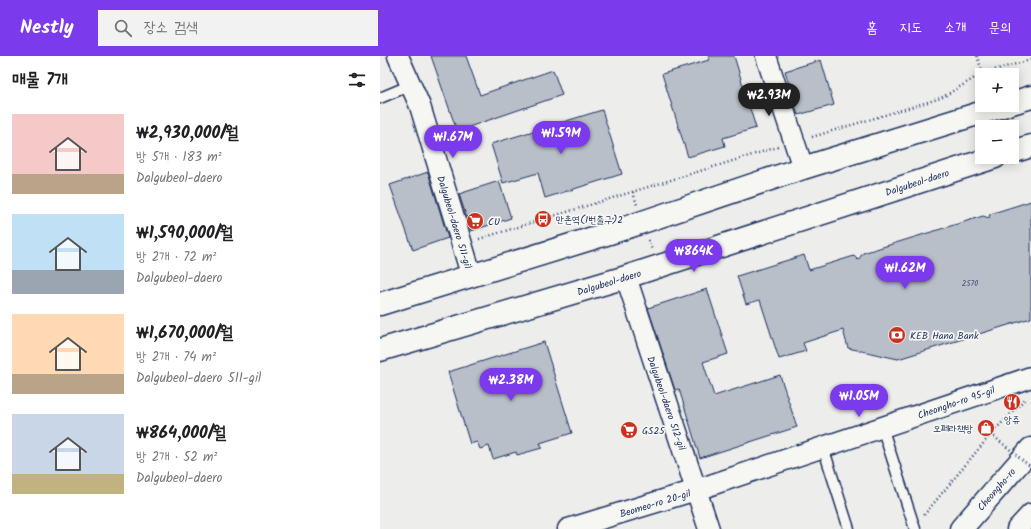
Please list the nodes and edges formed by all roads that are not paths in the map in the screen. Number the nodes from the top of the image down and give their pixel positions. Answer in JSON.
{"nodes":[{"id":1,"x":398,"y":56,"type":"edge"},
{"id":2,"x":766,"y":56,"type":"edge"},
{"id":3,"x":411,"y":85,"type":"junction"},
{"id":4,"x":1031,"y":97,"type":"edge"},
{"id":5,"x":380,"y":98,"type":"edge"},
{"id":6,"x":1019,"y":101,"type":"edge"},
{"id":7,"x":983,"y":112,"type":"edge"},
{"id":8,"x":1031,"y":146,"type":"edge"},
{"id":9,"x":1019,"y":150,"type":"edge"},
{"id":10,"x":975,"y":164,"type":"edge"},
{"id":11,"x":803,"y":168,"type":"junction"},
{"id":12,"x":472,"y":274,"type":"junction"},
{"id":13,"x":626,"y":277,"type":"junction"},
{"id":14,"x":380,"y":304,"type":"edge"},
{"id":15,"x":380,"y":350,"type":"edge"},
{"id":16,"x":1029,"y":386,"type":"edge"},
{"id":17,"x":882,"y":427,"type":"junction"},
{"id":18,"x":823,"y":447,"type":"junction"},
{"id":19,"x":1031,"y":449,"type":"edge"},
{"id":20,"x":696,"y":490,"type":"junction"},
{"id":21,"x":1031,"y":514,"type":"edge"},
{"id":22,"x":914,"y":528,"type":"edge"},
{"id":23,"x":568,"y":529,"type":"edge"},
{"id":24,"x":709,"y":529,"type":"edge"},
{"id":25,"x":849,"y":529,"type":"edge"},
{"id":26,"x":961,"y":529,"type":"edge"},
{"id":27,"x":1017,"y":529,"type":"edge"}],
"edges":[{"from":1,"to":3,"type":"street","name":"Dalgubeol-daero 511-gil"},
{"from":2,"to":11,"type":"street"},
{"from":3,"to":5,"type":"lane"},
{"from":3,"to":12,"type":"street","name":"Dalgubeol-daero 511-gil"},
{"from":4,"to":6,"type":"main road"},
{"from":7,"to":11,"type":"main road"},
{"from":8,"to":9,"type":"main road"},
{"from":10,"to":13,"type":"main road","name":"Dalgubeol-daero"},
{"from":11,"to":12,"type":"main road"},
{"from":12,"to":14,"type":"main road"},
{"from":13,"to":15,"type":"main road","name":"Dalgubeol-daero"},
{"from":13,"to":20,"type":"street","name":"Dalgubeol-daero 512-gil"},
{"from":16,"to":17,"type":"street","name":"Cheongho-ro 95-gil"},
{"from":17,"to":18,"type":"street","name":"Cheongho-ro 95-gil"},
{"from":17,"to":22,"type":"lane"},
{"from":18,"to":20,"type":"street","name":"Cheongho-ro 95-gil"},
{"from":18,"to":25,"type":"lane"},
{"from":19,"to":26,"type":"main road","name":"Cheongho-ro"},
{"from":20,"to":23,"type":"street","name":"Beomeo-ro 20-gil"},
{"from":20,"to":24,"type":"street","name":"Dalgubeol-daero 512-gil"},
{"from":21,"to":27,"type":"street"}]}
